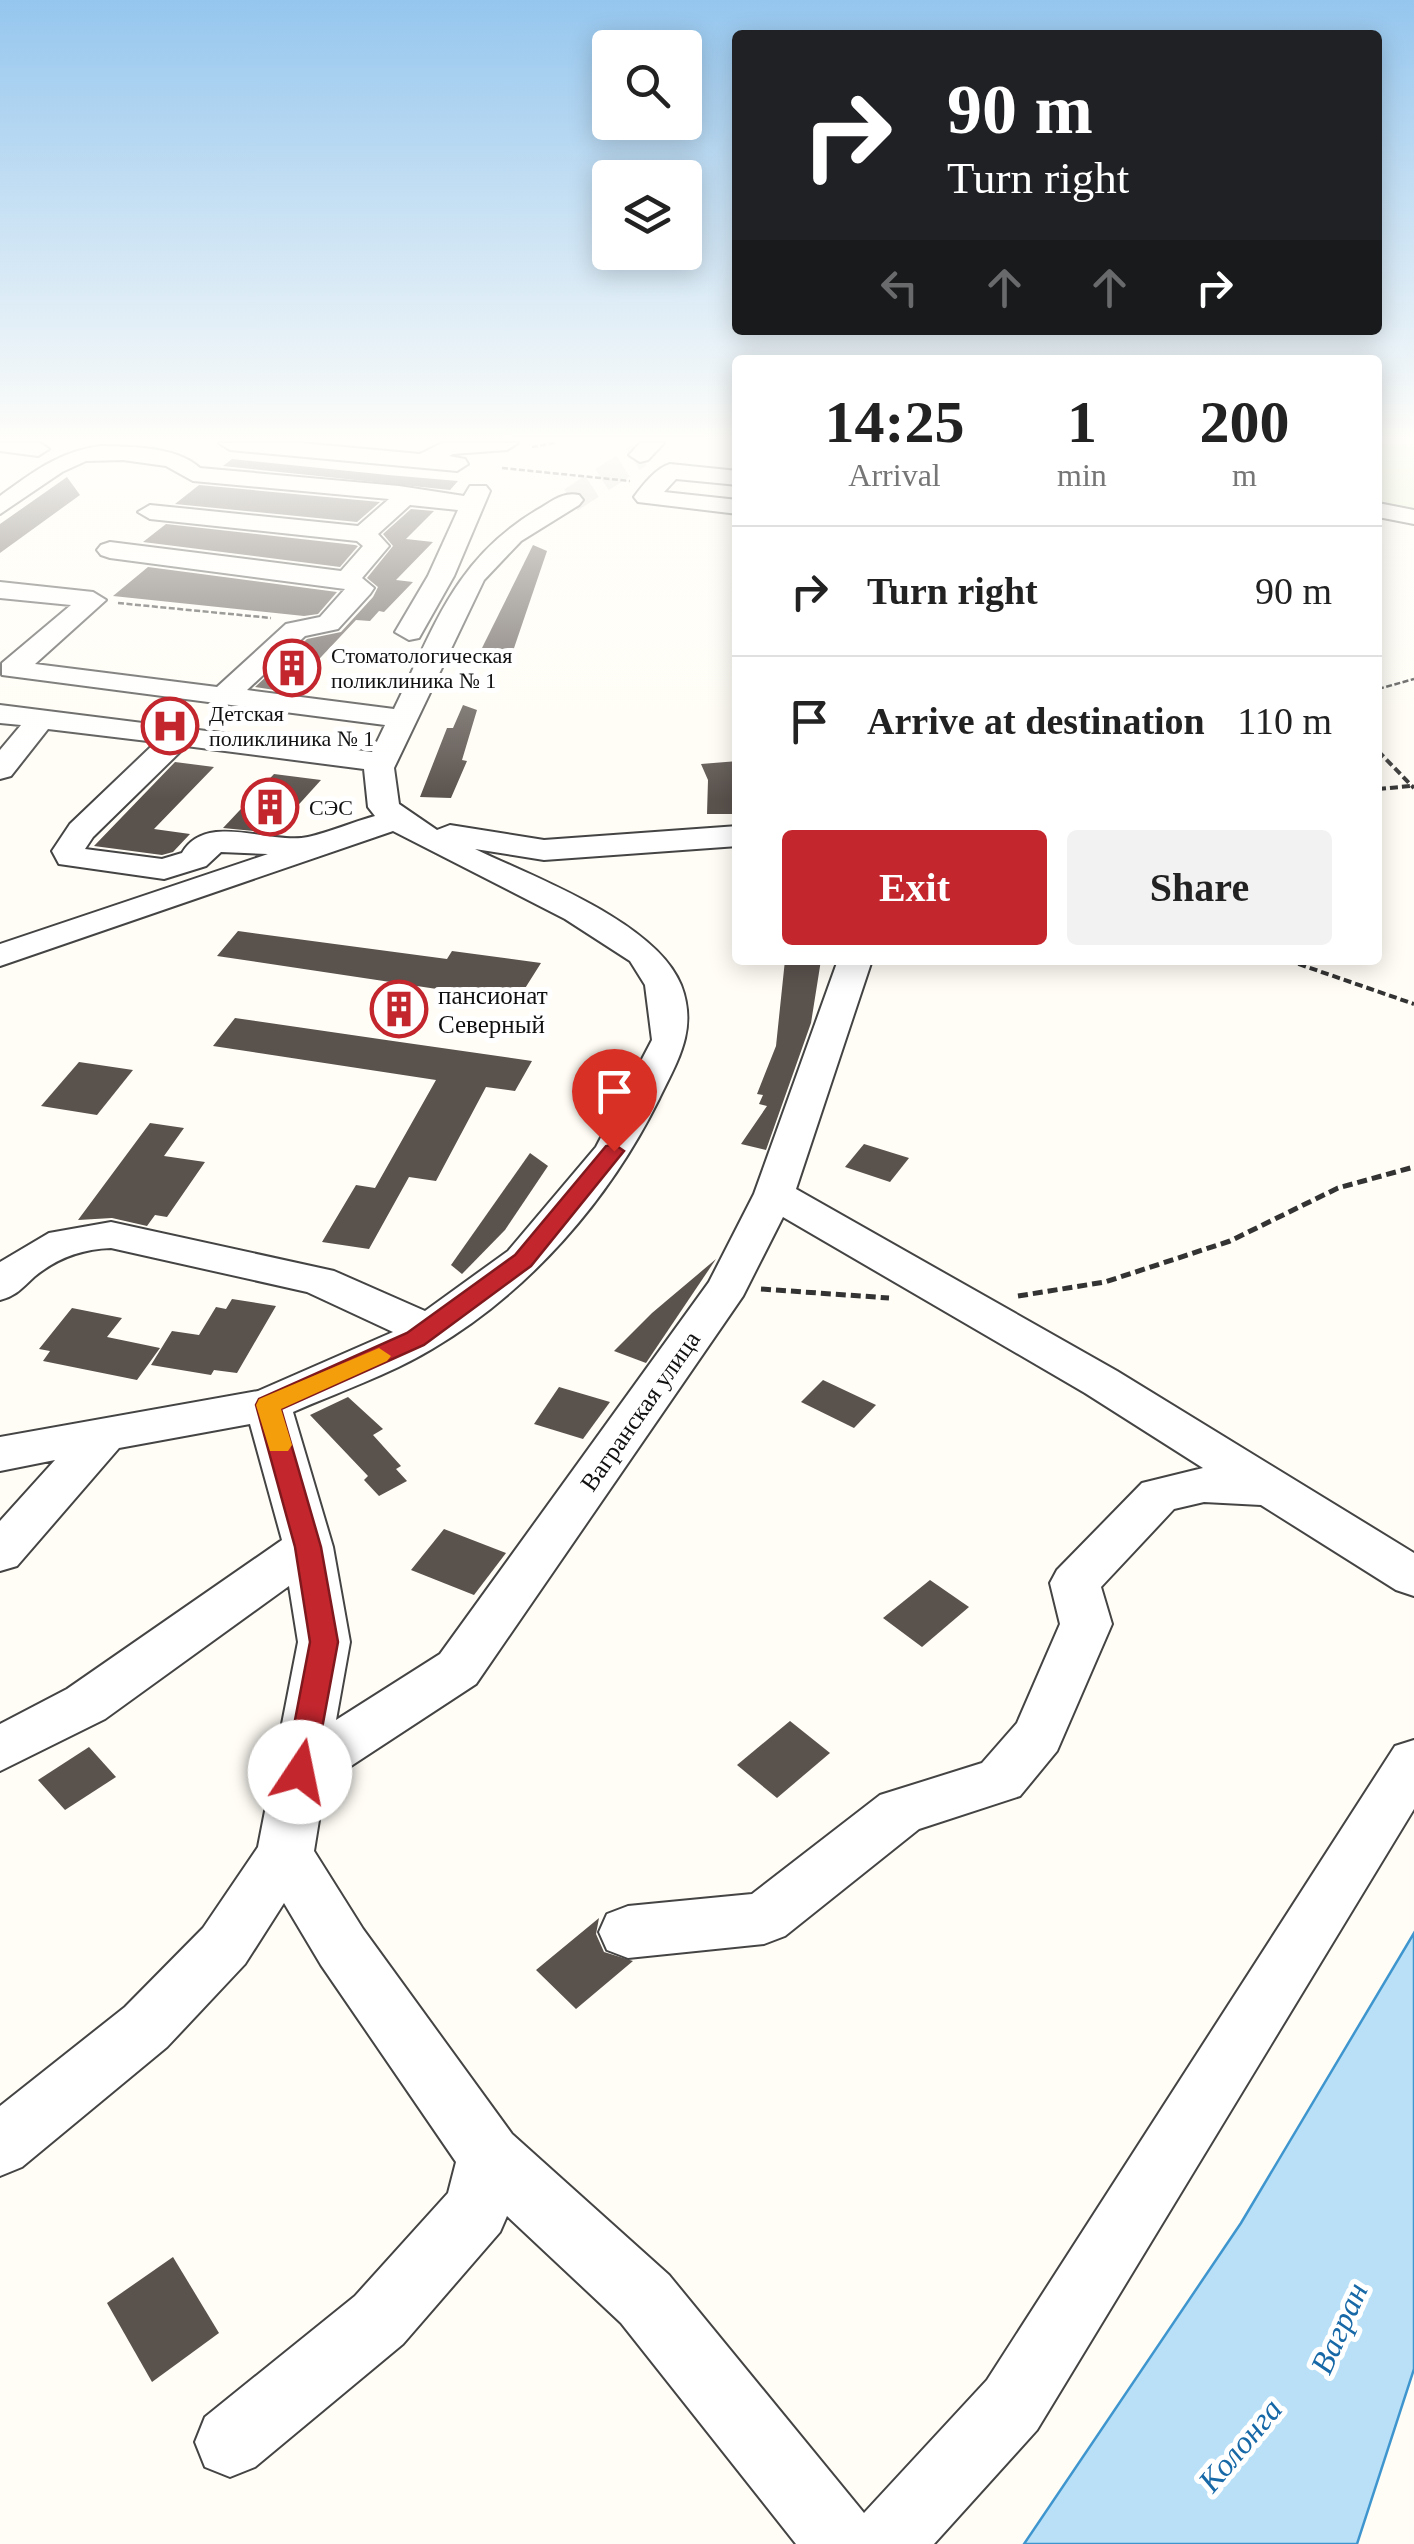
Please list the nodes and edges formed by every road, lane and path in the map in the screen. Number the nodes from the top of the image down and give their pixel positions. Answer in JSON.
{"nodes":[{"id":1,"x":203,"y":562,"type":"edge"},
{"id":2,"x":363,"y":562,"type":"edge"},
{"id":3,"x":460,"y":562,"type":"edge"},
{"id":4,"x":477,"y":562,"type":"edge"},
{"id":5,"x":457,"y":576,"type":"junction"},
{"id":6,"x":347,"y":580,"type":"junction"},
{"id":7,"x":0,"y":590,"type":"edge"},
{"id":8,"x":92,"y":600,"type":"junction"},
{"id":9,"x":329,"y":623,"type":"junction"},
{"id":10,"x":427,"y":634,"type":"junction"},
{"id":11,"x":6,"y":674,"type":"edge"},
{"id":12,"x":1414,"y":679,"type":"edge"},
{"id":13,"x":1382,"y":688,"type":"edge"},
{"id":14,"x":224,"y":696,"type":"junction"},
{"id":15,"x":0,"y":714,"type":"edge"},
{"id":16,"x":41,"y":719,"type":"junction"},
{"id":17,"x":404,"y":719,"type":"junction"},
{"id":18,"x":180,"y":736,"type":"junction"},
{"id":19,"x":1382,"y":756,"type":"edge"},
{"id":20,"x":382,"y":762,"type":"junction"},
{"id":21,"x":0,"y":770,"type":"edge"},
{"id":22,"x":1413,"y":786,"type":"edge"},
{"id":23,"x":1382,"y":789,"type":"edge"},
{"id":24,"x":404,"y":824,"type":"junction"},
{"id":25,"x":732,"y":836,"type":"edge"},
{"id":26,"x":313,"y":846,"type":"junction"},
{"id":27,"x":0,"y":956,"type":"edge"},
{"id":28,"x":853,"y":965,"type":"edge"},
{"id":29,"x":1301,"y":965,"type":"edge"},
{"id":30,"x":1414,"y":1004,"type":"edge"},
{"id":31,"x":1414,"y":1167,"type":"edge"},
{"id":32,"x":774,"y":1194,"type":"junction"},
{"id":33,"x":0,"y":1286,"type":"edge"},
{"id":34,"x":728,"y":1286,"type":"junction"},
{"id":35,"x":900,"y":1300,"type":"dead end"},
{"id":36,"x":966,"y":1304,"type":"junction"},
{"id":37,"x":428,"y":1330,"type":"junction"},
{"id":38,"x":268,"y":1405,"type":"junction"},
{"id":39,"x":102,"y":1438,"type":"junction"},
{"id":40,"x":0,"y":1454,"type":"edge"},
{"id":41,"x":1271,"y":1488,"type":"junction"},
{"id":42,"x":308,"y":1547,"type":"junction"},
{"id":43,"x":0,"y":1552,"type":"edge"},
{"id":44,"x":1414,"y":1577,"type":"edge"},
{"id":45,"x":0,"y":1749,"type":"edge"},
{"id":46,"x":1414,"y":1762,"type":"edge"},
{"id":47,"x":300,"y":1772,"type":"junction"},
{"id":48,"x":285,"y":1854,"type":"junction"},
{"id":49,"x":628,"y":1932,"type":"dead end"},
{"id":50,"x":0,"y":2146,"type":"edge"},
{"id":51,"x":489,"y":2156,"type":"junction"},
{"id":52,"x":230,"y":2442,"type":"dead end"},
{"id":53,"x":842,"y":2544,"type":"edge"},
{"id":54,"x":885,"y":2544,"type":"edge"}],
"edges":[{"from":1,"to":6,"type":"street"},
{"from":2,"to":6,"type":"street"},
{"from":3,"to":5,"type":"street"},
{"from":4,"to":5,"type":"street"},
{"from":5,"to":10,"type":"street"},
{"from":6,"to":9,"type":"street"},
{"from":7,"to":8,"type":"street"},
{"from":8,"to":9,"type":"path"},
{"from":8,"to":11,"type":"street"},
{"from":9,"to":10,"type":"street"},
{"from":9,"to":14,"type":"street"},
{"from":10,"to":17,"type":"street"},
{"from":11,"to":14,"type":"street"},
{"from":12,"to":13,"type":"path"},
{"from":14,"to":17,"type":"street"},
{"from":15,"to":16,"type":"street"},
{"from":16,"to":18,"type":"street"},
{"from":16,"to":21,"type":"street"},
{"from":17,"to":20,"type":"street"},
{"from":18,"to":20,"type":"street"},
{"from":18,"to":26,"type":"street"},
{"from":19,"to":22,"type":"path"},
{"from":20,"to":24,"type":"street"},
{"from":22,"to":23,"type":"path"},
{"from":24,"to":25,"type":"street"},
{"from":24,"to":26,"type":"street"},
{"from":24,"to":37,"type":"street"},
{"from":26,"to":27,"type":"street"},
{"from":28,"to":32,"type":"street","name":"Вагранская улица"},
{"from":29,"to":30,"type":"path"},
{"from":31,"to":36,"type":"path"},
{"from":32,"to":34,"type":"street","name":"Вагранская улица"},
{"from":32,"to":36,"type":"street"},
{"from":33,"to":37,"type":"street"},
{"from":34,"to":35,"type":"path"},
{"from":34,"to":47,"type":"street","name":"Вагранская улица"},
{"from":36,"to":41,"type":"street"},
{"from":37,"to":38,"type":"street"},
{"from":38,"to":39,"type":"street"},
{"from":38,"to":42,"type":"street"},
{"from":39,"to":40,"type":"street"},
{"from":39,"to":43,"type":"street"},
{"from":41,"to":44,"type":"street"},
{"from":41,"to":49,"type":"street"},
{"from":42,"to":45,"type":"street"},
{"from":42,"to":47,"type":"street"},
{"from":46,"to":54,"type":"street"},
{"from":47,"to":48,"type":"street"},
{"from":48,"to":50,"type":"street"},
{"from":48,"to":51,"type":"street"},
{"from":51,"to":52,"type":"street"},
{"from":51,"to":53,"type":"street"}]}
